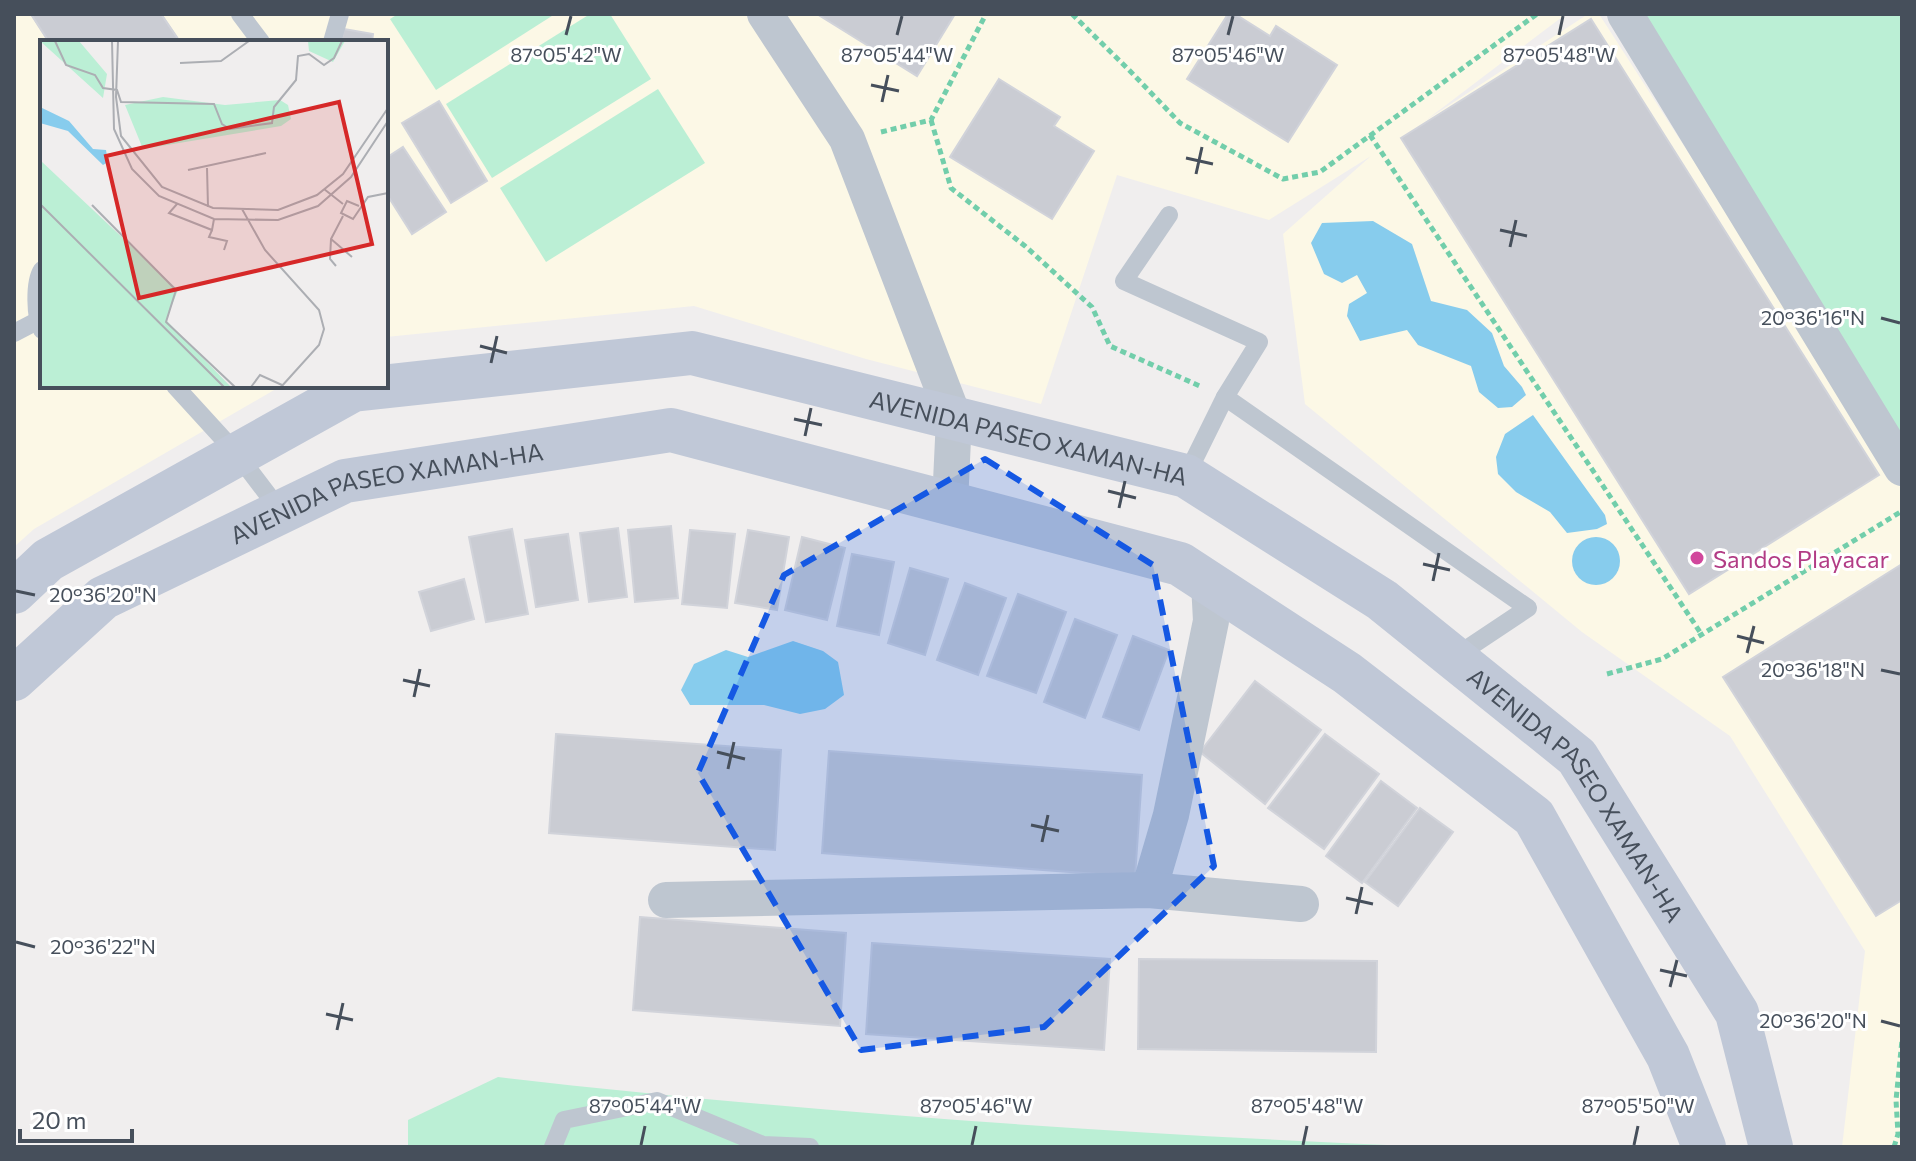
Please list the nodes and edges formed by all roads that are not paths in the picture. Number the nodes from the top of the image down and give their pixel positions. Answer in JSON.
{"nodes":[{"id":1,"x":240,"y":14,"type":"edge"},
{"id":2,"x":340,"y":14,"type":"edge"},
{"id":3,"x":765,"y":14,"type":"edge"},
{"id":4,"x":1625,"y":14,"type":"edge"},
{"id":5,"x":260,"y":40,"type":"edge"},
{"id":6,"x":333,"y":40,"type":"edge"},
{"id":7,"x":1169,"y":215,"type":"dead end"},
{"id":8,"x":40,"y":273,"type":"edge"},
{"id":9,"x":39,"y":326,"type":"edge"},
{"id":10,"x":14,"y":333,"type":"edge"},
{"id":11,"x":388,"y":386,"type":"edge"},
{"id":12,"x":177,"y":388,"type":"edge"},
{"id":13,"x":371,"y":388,"type":"edge"},
{"id":14,"x":1225,"y":397,"type":"junction"},
{"id":15,"x":954,"y":418,"type":"junction"},
{"id":16,"x":237,"y":454,"type":"junction"},
{"id":17,"x":1902,"y":468,"type":"edge"},
{"id":18,"x":1186,"y":476,"type":"junction"},
{"id":19,"x":950,"y":503,"type":"junction"},
{"id":20,"x":281,"y":512,"type":"junction"},
{"id":21,"x":1209,"y":583,"type":"junction"},
{"id":22,"x":14,"y":592,"type":"edge"},
{"id":23,"x":1453,"y":658,"type":"junction"},
{"id":24,"x":14,"y":679,"type":"edge"},
{"id":25,"x":1149,"y":890,"type":"junction"},
{"id":26,"x":666,"y":900,"type":"dead end"},
{"id":27,"x":1301,"y":904,"type":"dead end"},
{"id":28,"x":553,"y":1147,"type":"edge"},
{"id":29,"x":810,"y":1147,"type":"edge"},
{"id":30,"x":1704,"y":1147,"type":"edge"},
{"id":31,"x":1771,"y":1147,"type":"edge"}],
"edges":[{"from":1,"to":5,"type":"lane"},
{"from":2,"to":6,"type":"lane"},
{"from":3,"to":15,"type":"street"},
{"from":4,"to":17,"type":"street"},
{"from":7,"to":14,"type":"lane"},
{"from":8,"to":9,"type":"lane"},
{"from":9,"to":10,"type":"lane"},
{"from":11,"to":15,"type":"main road","name":"AVENIDA PASEO XAMAN-HA"},
{"from":12,"to":16,"type":"lane"},
{"from":13,"to":16,"type":"main road","name":"AVENIDA PASEO XAMAN-HA"},
{"from":14,"to":18,"type":"lane"},
{"from":14,"to":23,"type":"lane"},
{"from":15,"to":18,"type":"main road","name":"AVENIDA PASEO XAMAN-HA"},
{"from":15,"to":19,"type":"street"},
{"from":16,"to":20,"type":"lane"},
{"from":16,"to":22,"type":"main road","name":"AVENIDA PASEO XAMAN-HA"},
{"from":18,"to":23,"type":"main road","name":"AVENIDA PASEO XAMAN-HA"},
{"from":19,"to":20,"type":"main road","name":"AVENIDA PASEO XAMAN-HA"},
{"from":19,"to":21,"type":"main road","name":"AVENIDA PASEO XAMAN-HA"},
{"from":20,"to":24,"type":"main road","name":"AVENIDA PASEO XAMAN-HA"},
{"from":21,"to":25,"type":"street"},
{"from":21,"to":30,"type":"main road","name":"AVENIDA PASEO XAMAN-HA"},
{"from":23,"to":31,"type":"main road","name":"AVENIDA PASEO XAMAN-HA"},
{"from":25,"to":26,"type":"street"},
{"from":25,"to":27,"type":"street"},
{"from":28,"to":29,"type":"lane"}]}
